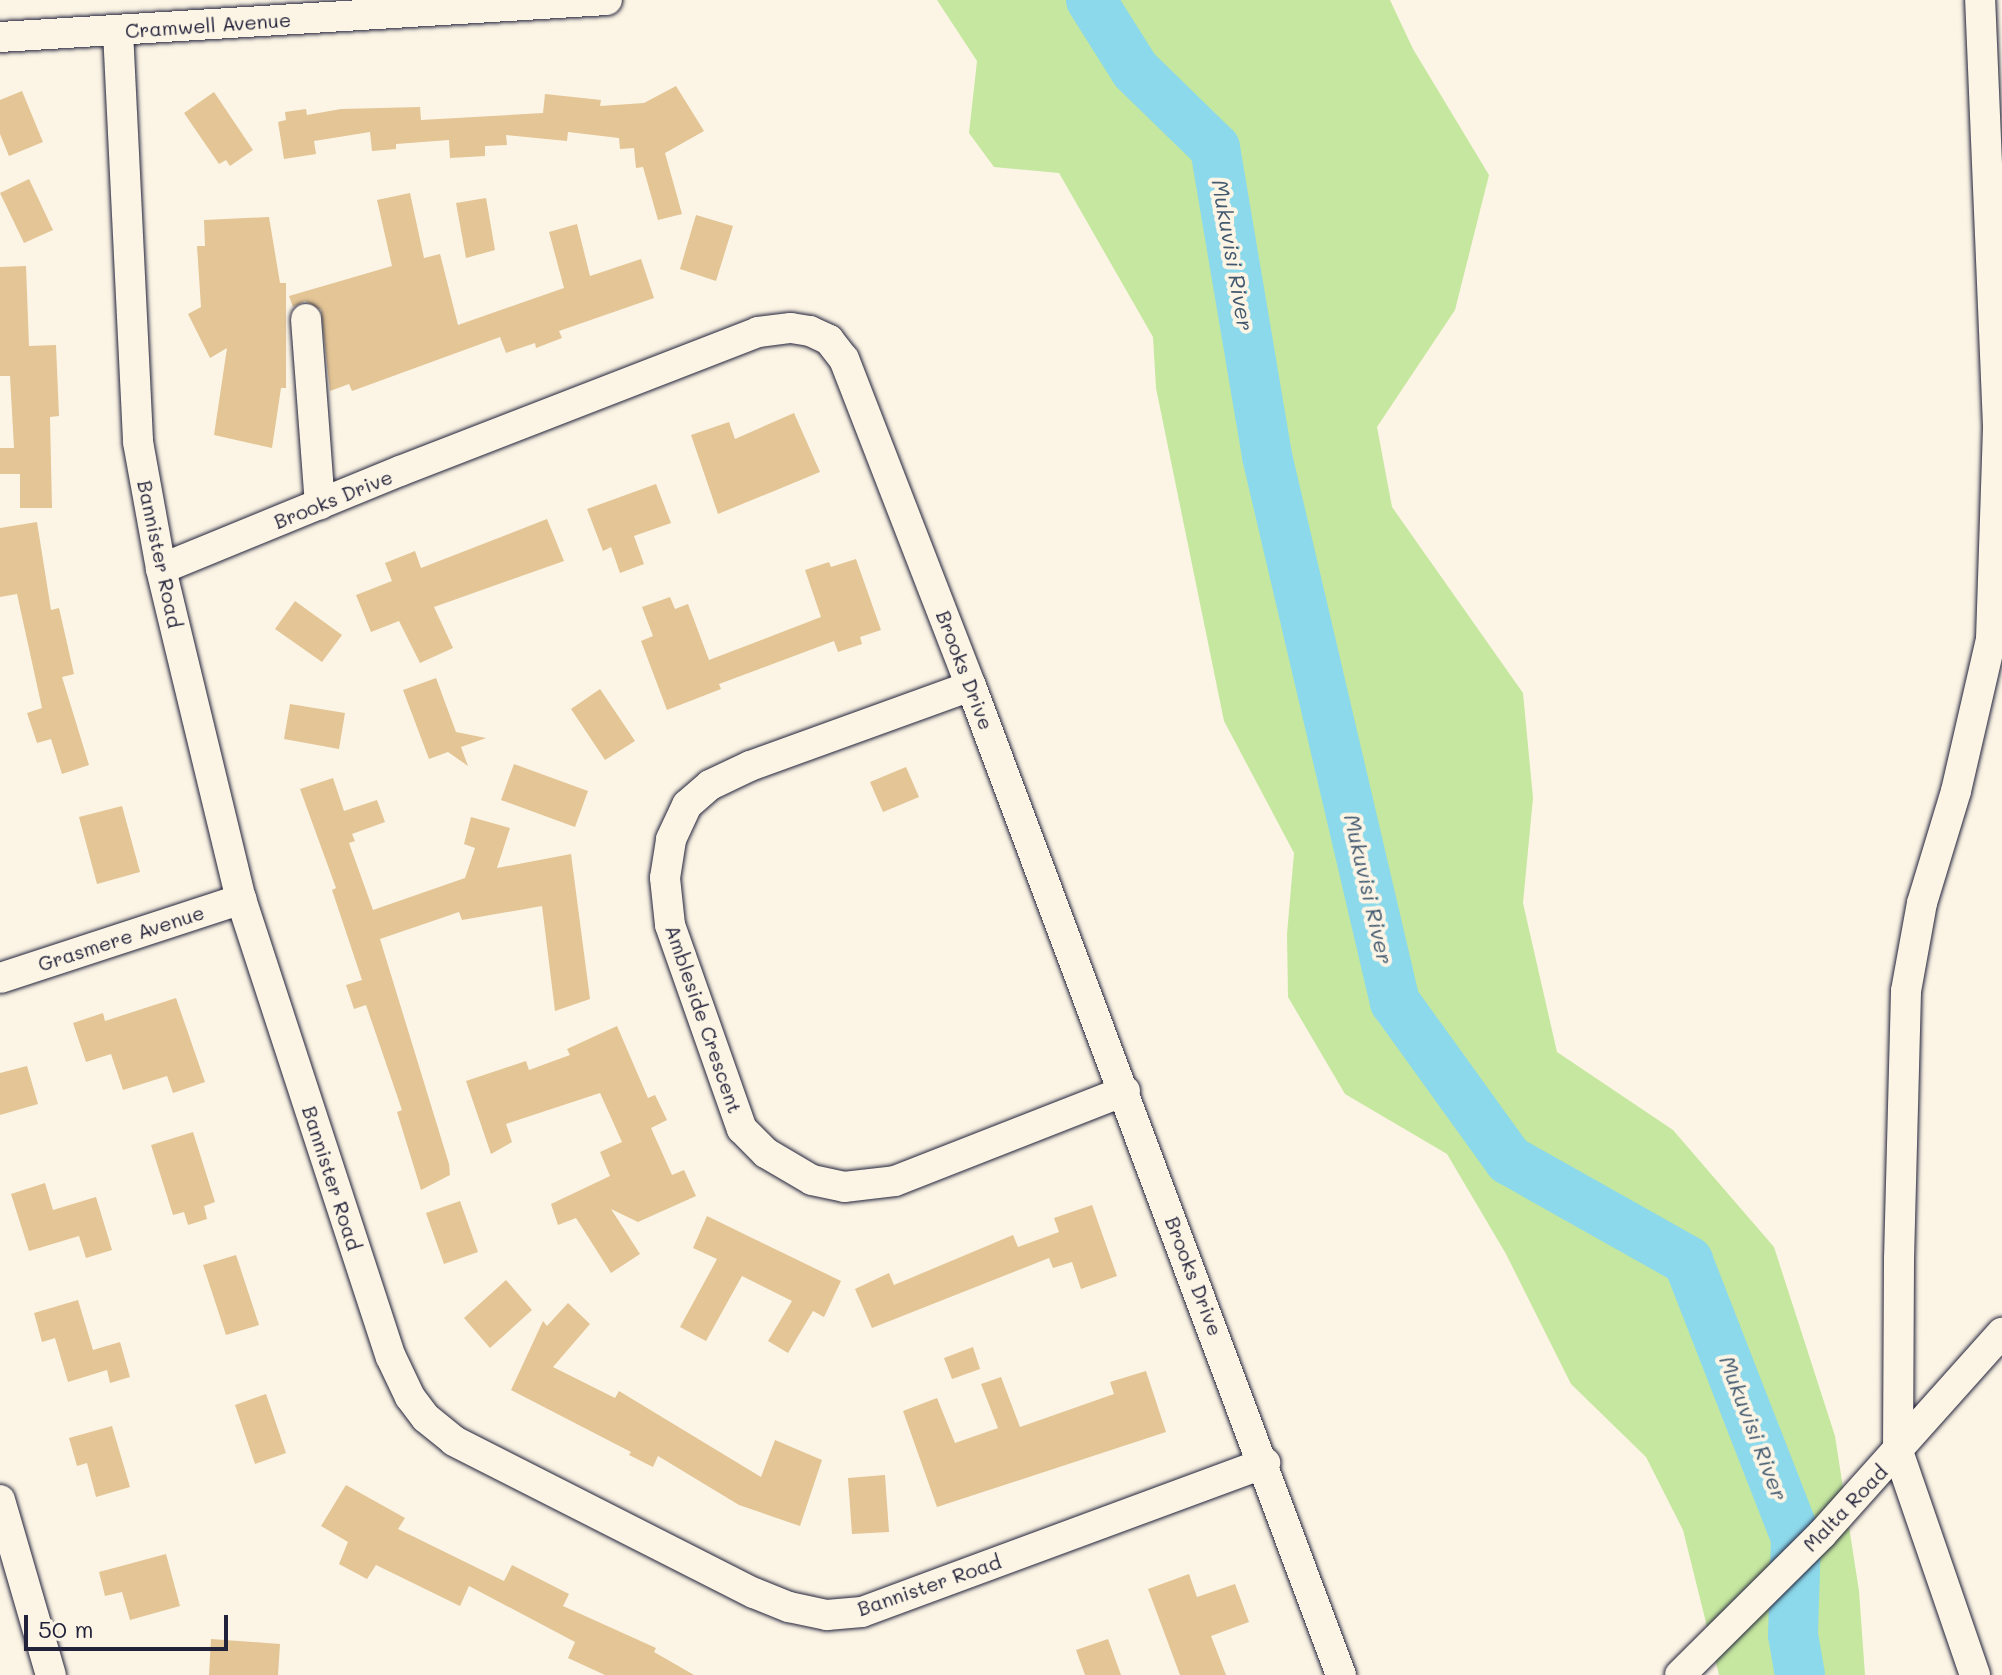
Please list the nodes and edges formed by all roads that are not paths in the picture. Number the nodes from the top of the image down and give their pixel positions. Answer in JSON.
{"nodes":[{"id":1,"x":607,"y":0,"type":"edge"},
{"id":2,"x":1980,"y":0,"type":"edge"},
{"id":3,"x":118,"y":31,"type":"junction"},
{"id":4,"x":0,"y":37,"type":"edge"},
{"id":5,"x":306,"y":319,"type":"dead end"},
{"id":6,"x":320,"y":504,"type":"junction"},
{"id":7,"x":161,"y":569,"type":"junction"},
{"id":8,"x":971,"y":686,"type":"junction"},
{"id":9,"x":241,"y":899,"type":"junction"},
{"id":10,"x":0,"y":978,"type":"edge"},
{"id":11,"x":1125,"y":1091,"type":"junction"},
{"id":12,"x":2002,"y":1333,"type":"edge"},
{"id":13,"x":1898,"y":1452,"type":"junction"},
{"id":14,"x":1265,"y":1463,"type":"junction"},
{"id":15,"x":0,"y":1500,"type":"edge"},
{"id":16,"x":51,"y":1675,"type":"edge"},
{"id":17,"x":1341,"y":1675,"type":"edge"},
{"id":18,"x":1680,"y":1675,"type":"edge"},
{"id":19,"x":1975,"y":1675,"type":"edge"}],
"edges":[{"from":1,"to":3,"type":"street","name":"Cramwell Avenue"},
{"from":2,"to":13,"type":"street"},
{"from":3,"to":4,"type":"street","name":"Cramwell Avenue"},
{"from":3,"to":7,"type":"street","name":"Bannister Road"},
{"from":5,"to":6,"type":"street"},
{"from":6,"to":7,"type":"street","name":"Brooks Drive"},
{"from":6,"to":8,"type":"street","name":"Brooks Drive"},
{"from":7,"to":9,"type":"street","name":"Bannister Road"},
{"from":8,"to":11,"type":"street","name":"Brooks Drive"},
{"from":8,"to":11,"type":"street","name":"Ambleside Crescent"},
{"from":9,"to":10,"type":"street","name":"Grasmere Avenue"},
{"from":9,"to":14,"type":"street","name":"Bannister Road"},
{"from":11,"to":14,"type":"street","name":"Brooks Drive"},
{"from":12,"to":13,"type":"street","name":"Malta Road"},
{"from":13,"to":18,"type":"street","name":"Malta Road"},
{"from":13,"to":19,"type":"street"},
{"from":14,"to":17,"type":"street","name":"Brooks Drive"},
{"from":15,"to":16,"type":"street"}]}
